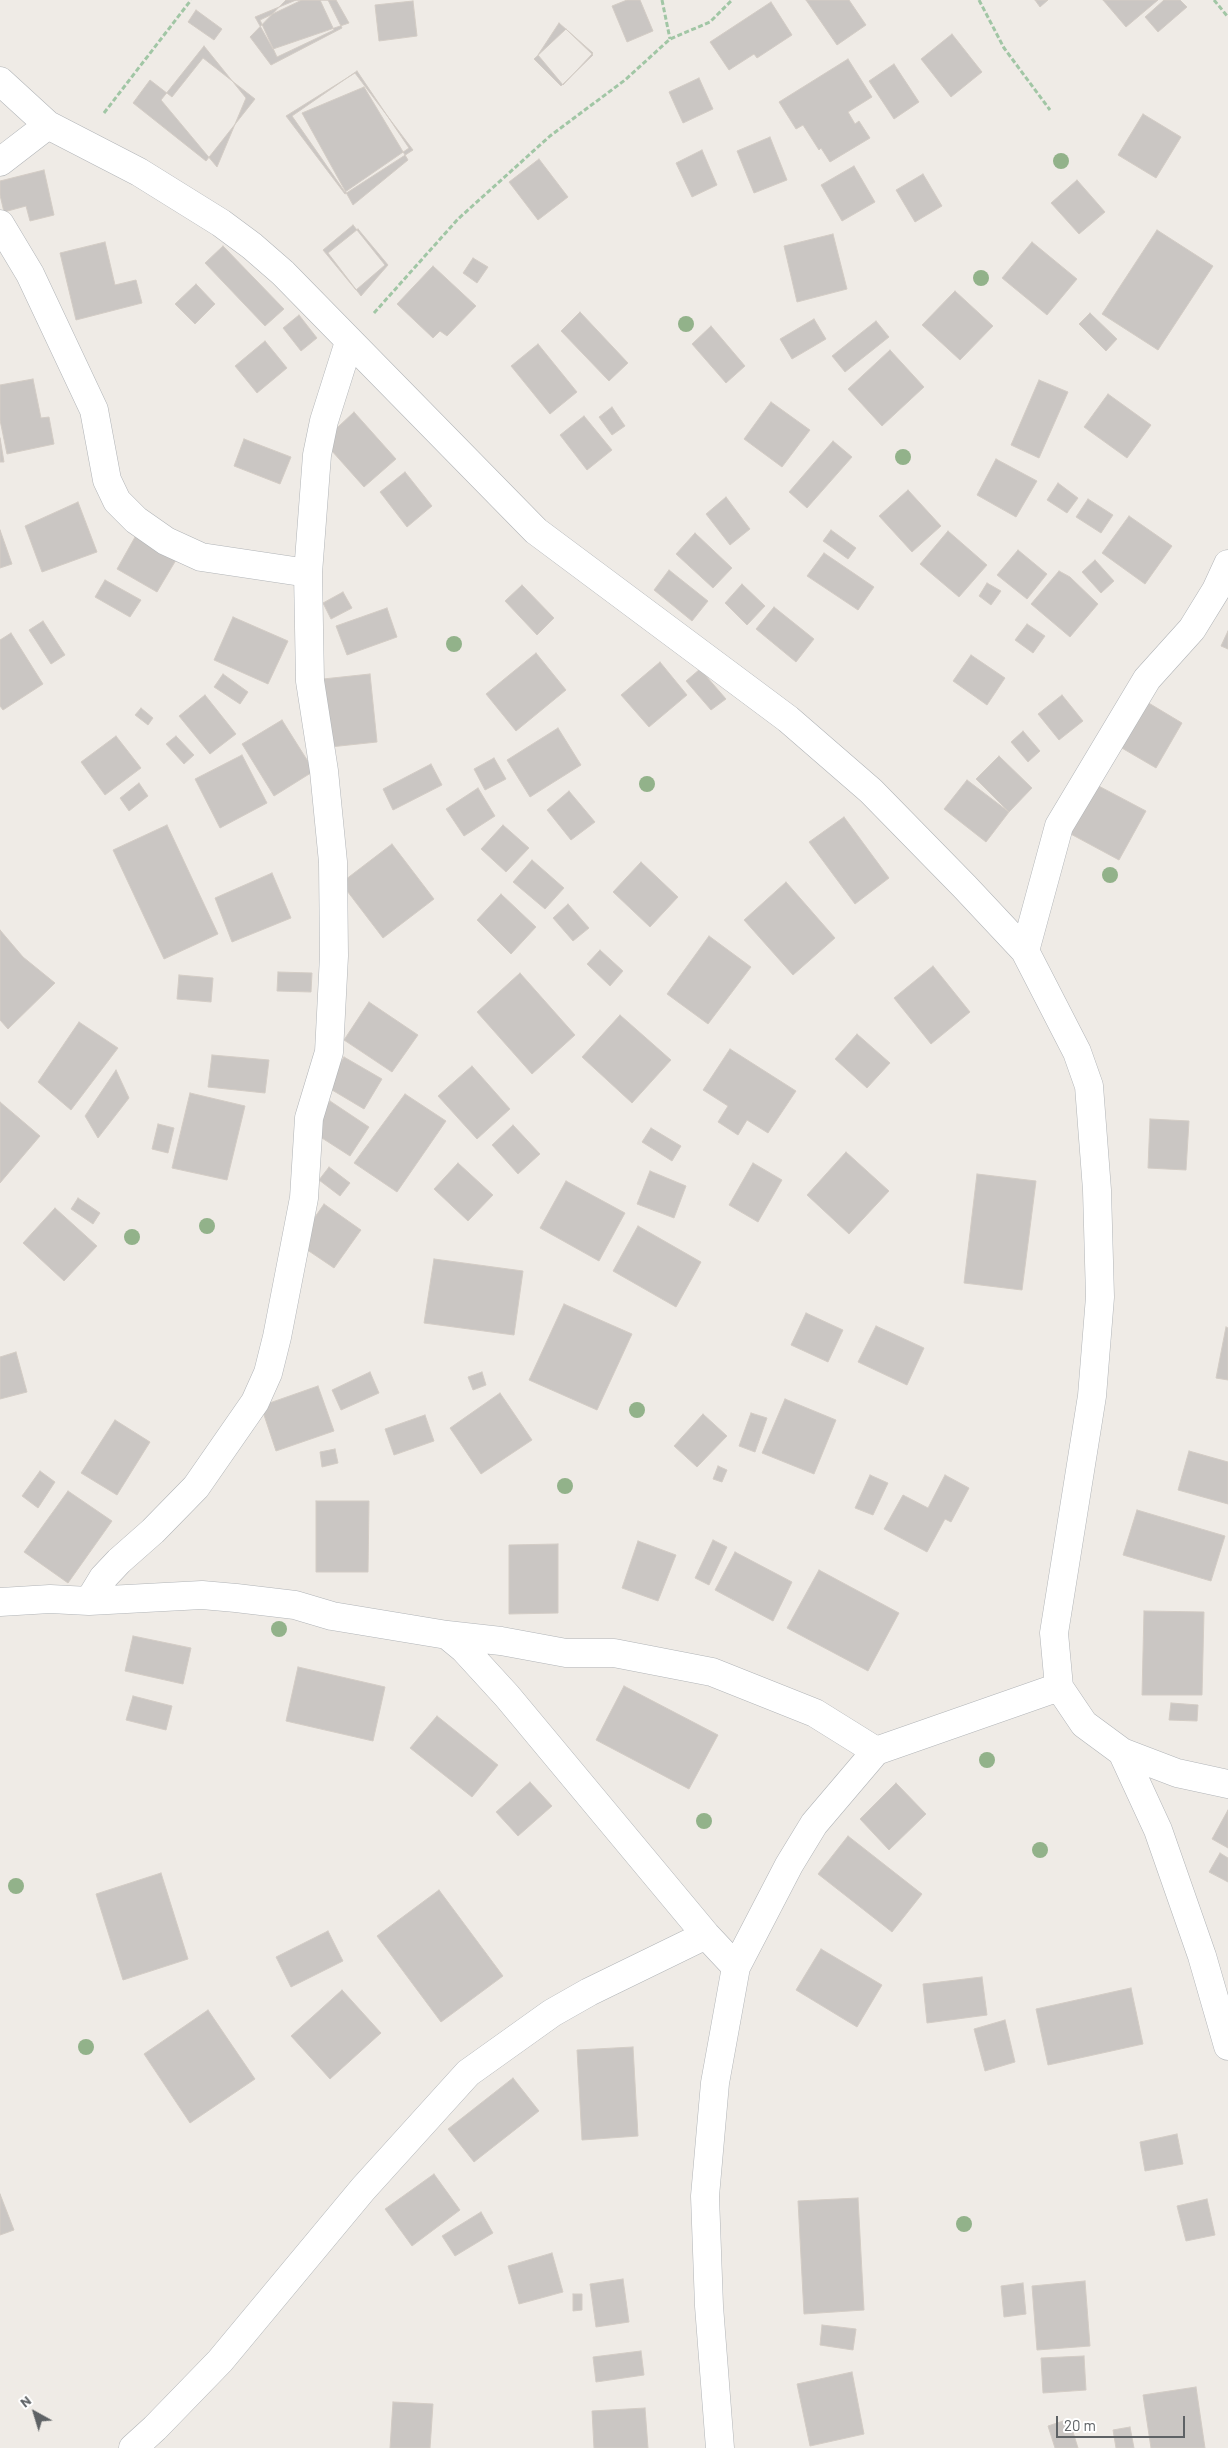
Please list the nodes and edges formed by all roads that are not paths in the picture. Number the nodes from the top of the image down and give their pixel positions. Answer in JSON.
{"nodes":[{"id":1,"x":0,"y":81,"type":"edge"},
{"id":2,"x":48,"y":125,"type":"junction"},
{"id":3,"x":0,"y":162,"type":"edge"},
{"id":4,"x":0,"y":224,"type":"edge"},
{"id":5,"x":349,"y":342,"type":"junction"},
{"id":6,"x":1228,"y":564,"type":"edge"},
{"id":7,"x":308,"y":573,"type":"junction"},
{"id":8,"x":1025,"y":951,"type":"junction"},
{"id":9,"x":89,"y":1601,"type":"junction"},
{"id":10,"x":0,"y":1602,"type":"edge"},
{"id":11,"x":448,"y":1635,"type":"junction"},
{"id":12,"x":1059,"y":1687,"type":"junction"},
{"id":13,"x":876,"y":1751,"type":"junction"},
{"id":14,"x":1122,"y":1752,"type":"junction"},
{"id":15,"x":1228,"y":1784,"type":"edge"},
{"id":16,"x":706,"y":1935,"type":"junction"},
{"id":17,"x":736,"y":1967,"type":"junction"},
{"id":18,"x":1228,"y":2046,"type":"edge"},
{"id":19,"x":133,"y":2448,"type":"edge"},
{"id":20,"x":720,"y":2448,"type":"edge"}],
"edges":[{"from":1,"to":2,"type":"street"},
{"from":2,"to":3,"type":"street"},
{"from":2,"to":5,"type":"street"},
{"from":4,"to":7,"type":"street"},
{"from":5,"to":7,"type":"street"},
{"from":5,"to":8,"type":"street"},
{"from":6,"to":8,"type":"street"},
{"from":7,"to":9,"type":"street"},
{"from":8,"to":12,"type":"street"},
{"from":9,"to":10,"type":"street"},
{"from":9,"to":11,"type":"street"},
{"from":11,"to":13,"type":"street"},
{"from":11,"to":16,"type":"street"},
{"from":12,"to":13,"type":"street"},
{"from":12,"to":14,"type":"street"},
{"from":13,"to":17,"type":"street"},
{"from":14,"to":15,"type":"street"},
{"from":14,"to":18,"type":"street"},
{"from":16,"to":17,"type":"street"},
{"from":16,"to":19,"type":"street"},
{"from":17,"to":20,"type":"street"}]}
